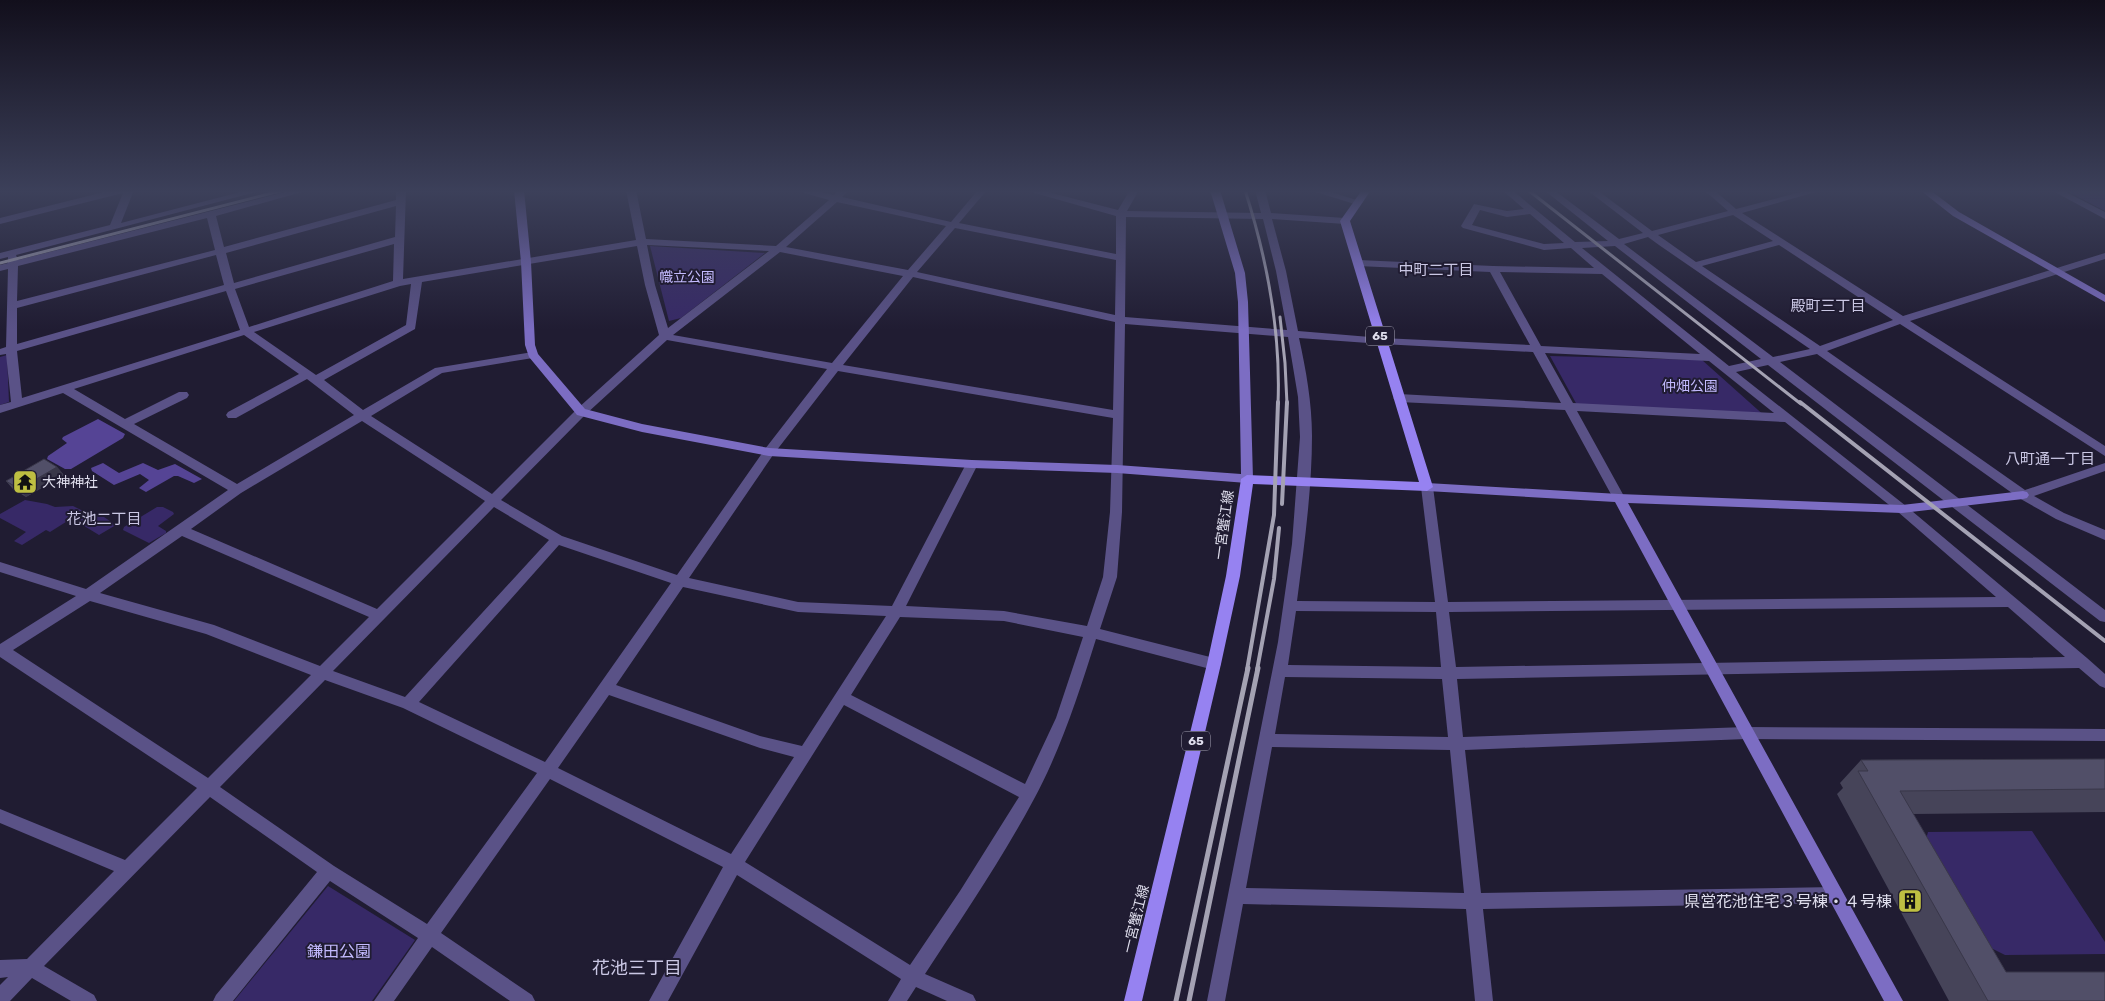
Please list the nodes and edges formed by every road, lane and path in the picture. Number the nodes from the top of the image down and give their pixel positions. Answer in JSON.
{"nodes":[{"id":1,"x":77,"y":237,"type":"edge"},
{"id":2,"x":121,"y":237,"type":"edge"},
{"id":3,"x":217,"y":237,"type":"edge"},
{"id":4,"x":273,"y":237,"type":"edge"},
{"id":5,"x":400,"y":237,"type":"edge"},
{"id":6,"x":524,"y":237,"type":"edge"},
{"id":7,"x":641,"y":237,"type":"edge"},
{"id":8,"x":792,"y":237,"type":"edge"},
{"id":9,"x":943,"y":237,"type":"edge"},
{"id":10,"x":1016,"y":237,"type":"edge"},
{"id":11,"x":1121,"y":237,"type":"edge"},
{"id":12,"x":1229,"y":237,"type":"edge"},
{"id":13,"x":1272,"y":237,"type":"edge"},
{"id":14,"x":1349,"y":237,"type":"edge"},
{"id":15,"x":1506,"y":237,"type":"edge"},
{"id":16,"x":1563,"y":237,"type":"edge"},
{"id":17,"x":1608,"y":237,"type":"edge"},
{"id":18,"x":1640,"y":237,"type":"edge"},
{"id":19,"x":1655,"y":237,"type":"edge"},
{"id":20,"x":1773,"y":237,"type":"edge"},
{"id":21,"x":1995,"y":237,"type":"edge"},
{"id":22,"x":400,"y":240,"type":"junction"},
{"id":23,"x":642,"y":242,"type":"junction"},
{"id":24,"x":1781,"y":242,"type":"junction"},
{"id":25,"x":1616,"y":243,"type":"junction"},
{"id":26,"x":1573,"y":245,"type":"junction"},
{"id":27,"x":778,"y":249,"type":"junction"},
{"id":28,"x":221,"y":251,"type":"junction"},
{"id":29,"x":14,"y":253,"type":"junction"},
{"id":30,"x":0,"y":256,"type":"edge"},
{"id":31,"x":2105,"y":256,"type":"edge"},
{"id":32,"x":1121,"y":258,"type":"junction"},
{"id":33,"x":526,"y":262,"type":"junction"},
{"id":34,"x":1358,"y":263,"type":"junction"},
{"id":35,"x":12,"y":264,"type":"junction"},
{"id":36,"x":1694,"y":265,"type":"junction"},
{"id":37,"x":0,"y":268,"type":"edge"},
{"id":38,"x":1492,"y":269,"type":"junction"},
{"id":39,"x":1604,"y":271,"type":"junction"},
{"id":40,"x":2056,"y":272,"type":"junction"},
{"id":41,"x":910,"y":274,"type":"junction"},
{"id":42,"x":417,"y":280,"type":"junction"},
{"id":43,"x":398,"y":283,"type":"junction"},
{"id":44,"x":230,"y":289,"type":"junction"},
{"id":45,"x":2105,"y":299,"type":"edge"},
{"id":46,"x":12,"y":306,"type":"junction"},
{"id":47,"x":1121,"y":320,"type":"junction"},
{"id":48,"x":1902,"y":320,"type":"junction"},
{"id":49,"x":1243,"y":331,"type":"junction"},
{"id":50,"x":246,"y":332,"type":"junction"},
{"id":51,"x":1293,"y":332,"type":"junction"},
{"id":52,"x":665,"y":336,"type":"junction"},
{"id":53,"x":1382,"y":341,"type":"junction"},
{"id":54,"x":11,"y":349,"type":"junction"},
{"id":55,"x":1537,"y":350,"type":"junction"},
{"id":56,"x":1819,"y":350,"type":"junction"},
{"id":57,"x":0,"y":352,"type":"edge"},
{"id":58,"x":533,"y":355,"type":"junction"},
{"id":59,"x":1713,"y":358,"type":"junction"},
{"id":60,"x":1770,"y":362,"type":"junction"},
{"id":61,"x":834,"y":367,"type":"junction"},
{"id":62,"x":1728,"y":370,"type":"junction"},
{"id":63,"x":312,"y":377,"type":"junction"},
{"id":64,"x":65,"y":389,"type":"junction"},
{"id":65,"x":183,"y":395,"type":"dead end"},
{"id":66,"x":1399,"y":398,"type":"junction"},
{"id":67,"x":17,"y":404,"type":"junction"},
{"id":68,"x":1568,"y":407,"type":"junction"},
{"id":69,"x":0,"y":410,"type":"edge"},
{"id":70,"x":581,"y":412,"type":"junction"},
{"id":71,"x":232,"y":415,"type":"dead end"},
{"id":72,"x":1119,"y":415,"type":"junction"},
{"id":73,"x":363,"y":416,"type":"junction"},
{"id":74,"x":1790,"y":418,"type":"junction"},
{"id":75,"x":124,"y":424,"type":"junction"},
{"id":76,"x":769,"y":452,"type":"junction"},
{"id":77,"x":2105,"y":452,"type":"edge"},
{"id":78,"x":972,"y":464,"type":"junction"},
{"id":79,"x":2105,"y":467,"type":"edge"},
{"id":80,"x":1117,"y":469,"type":"junction"},
{"id":81,"x":1247,"y":479,"type":"junction"},
{"id":82,"x":1303,"y":483,"type":"junction"},
{"id":83,"x":1427,"y":487,"type":"junction"},
{"id":84,"x":237,"y":490,"type":"junction"},
{"id":85,"x":2023,"y":495,"type":"junction"},
{"id":86,"x":1619,"y":498,"type":"junction"},
{"id":87,"x":492,"y":500,"type":"junction"},
{"id":88,"x":1957,"y":503,"type":"junction"},
{"id":89,"x":1902,"y":509,"type":"junction"},
{"id":90,"x":181,"y":530,"type":"junction"},
{"id":91,"x":2105,"y":535,"type":"edge"},
{"id":92,"x":556,"y":539,"type":"junction"},
{"id":93,"x":0,"y":567,"type":"edge"},
{"id":94,"x":681,"y":581,"type":"junction"},
{"id":95,"x":88,"y":595,"type":"junction"},
{"id":96,"x":2010,"y":602,"type":"junction"},
{"id":97,"x":1676,"y":604,"type":"junction"},
{"id":98,"x":1290,"y":606,"type":"junction"},
{"id":99,"x":1442,"y":607,"type":"junction"},
{"id":100,"x":896,"y":612,"type":"junction"},
{"id":101,"x":378,"y":615,"type":"junction"},
{"id":102,"x":2105,"y":617,"type":"edge"},
{"id":103,"x":1093,"y":633,"type":"junction"},
{"id":104,"x":1,"y":650,"type":"edge"},
{"id":105,"x":2082,"y":662,"type":"junction"},
{"id":106,"x":1214,"y":664,"type":"junction"},
{"id":107,"x":1710,"y":667,"type":"junction"},
{"id":108,"x":1279,"y":671,"type":"junction"},
{"id":109,"x":322,"y":673,"type":"junction"},
{"id":110,"x":1449,"y":673,"type":"junction"},
{"id":111,"x":2105,"y":682,"type":"edge"},
{"id":112,"x":606,"y":688,"type":"junction"},
{"id":113,"x":841,"y":697,"type":"junction"},
{"id":114,"x":408,"y":704,"type":"junction"},
{"id":115,"x":1746,"y":733,"type":"junction"},
{"id":116,"x":2105,"y":734,"type":"edge"},
{"id":117,"x":1266,"y":740,"type":"junction"},
{"id":118,"x":1457,"y":744,"type":"junction"},
{"id":119,"x":805,"y":753,"type":"junction"},
{"id":120,"x":547,"y":770,"type":"junction"},
{"id":121,"x":208,"y":787,"type":"junction"},
{"id":122,"x":1029,"y":794,"type":"junction"},
{"id":123,"x":0,"y":816,"type":"edge"},
{"id":124,"x":734,"y":864,"type":"junction"},
{"id":125,"x":128,"y":869,"type":"junction"},
{"id":126,"x":328,"y":871,"type":"junction"},
{"id":127,"x":1835,"y":895,"type":"junction"},
{"id":128,"x":1236,"y":896,"type":"junction"},
{"id":129,"x":1473,"y":902,"type":"junction"},
{"id":130,"x":429,"y":935,"type":"junction"},
{"id":131,"x":30,"y":967,"type":"junction"},
{"id":132,"x":0,"y":970,"type":"edge"},
{"id":133,"x":913,"y":977,"type":"junction"},
{"id":134,"x":0,"y":998,"type":"edge"},
{"id":135,"x":88,"y":1001,"type":"edge"},
{"id":136,"x":222,"y":1001,"type":"edge"},
{"id":137,"x":383,"y":1001,"type":"edge"},
{"id":138,"x":526,"y":1001,"type":"edge"},
{"id":139,"x":658,"y":1001,"type":"edge"},
{"id":140,"x":897,"y":1001,"type":"edge"},
{"id":141,"x":967,"y":1001,"type":"edge"},
{"id":142,"x":1133,"y":1001,"type":"edge"},
{"id":143,"x":1216,"y":1001,"type":"edge"},
{"id":144,"x":1484,"y":1001,"type":"edge"},
{"id":145,"x":1894,"y":1001,"type":"edge"}],
"edges":[{"from":1,"to":29,"type":"street"},
{"from":2,"to":35,"type":"street"},
{"from":3,"to":28,"type":"street"},
{"from":4,"to":28,"type":"street"},
{"from":5,"to":22,"type":"street"},
{"from":6,"to":33,"type":"street"},
{"from":7,"to":23,"type":"street"},
{"from":8,"to":27,"type":"street"},
{"from":9,"to":41,"type":"street"},
{"from":10,"to":32,"type":"street"},
{"from":11,"to":32,"type":"street"},
{"from":12,"to":49,"type":"street"},
{"from":13,"to":51,"type":"street"},
{"from":14,"to":34,"type":"main road","number":"65"},
{"from":15,"to":26,"type":"street"},
{"from":16,"to":26,"type":"street"},
{"from":17,"to":25,"type":"street"},
{"from":18,"to":25,"type":"street"},
{"from":19,"to":36,"type":"street"},
{"from":20,"to":24,"type":"street"},
{"from":21,"to":40,"type":"street"},
{"from":22,"to":43,"type":"street"},
{"from":22,"to":44,"type":"street"},
{"from":23,"to":27,"type":"street"},
{"from":23,"to":33,"type":"street"},
{"from":23,"to":52,"type":"street"},
{"from":24,"to":36,"type":"street"},
{"from":24,"to":48,"type":"street"},
{"from":25,"to":26,"type":"street"},
{"from":25,"to":60,"type":"street"},
{"from":26,"to":39,"type":"street"},
{"from":27,"to":41,"type":"street"},
{"from":27,"to":52,"type":"street"},
{"from":28,"to":44,"type":"street"},
{"from":28,"to":46,"type":"street"},
{"from":29,"to":30,"type":"street"},
{"from":29,"to":35,"type":"street"},
{"from":31,"to":40,"type":"street"},
{"from":32,"to":47,"type":"street"},
{"from":33,"to":42,"type":"street"},
{"from":33,"to":58,"type":"street"},
{"from":34,"to":38,"type":"street"},
{"from":34,"to":53,"type":"main road","number":"65"},
{"from":35,"to":37,"type":"street"},
{"from":35,"to":46,"type":"street"},
{"from":36,"to":56,"type":"street"},
{"from":38,"to":39,"type":"street"},
{"from":38,"to":55,"type":"street"},
{"from":39,"to":59,"type":"street"},
{"from":40,"to":45,"type":"street"},
{"from":40,"to":48,"type":"street"},
{"from":41,"to":47,"type":"street"},
{"from":41,"to":61,"type":"street"},
{"from":42,"to":43,"type":"street"},
{"from":42,"to":63,"type":"street"},
{"from":43,"to":50,"type":"street"},
{"from":44,"to":50,"type":"street"},
{"from":44,"to":54,"type":"street"},
{"from":46,"to":54,"type":"street"},
{"from":47,"to":49,"type":"street"},
{"from":47,"to":72,"type":"street"},
{"from":48,"to":56,"type":"street"},
{"from":48,"to":77,"type":"street"},
{"from":49,"to":51,"type":"street"},
{"from":49,"to":81,"type":"street"},
{"from":50,"to":63,"type":"street"},
{"from":50,"to":64,"type":"street"},
{"from":51,"to":53,"type":"street"},
{"from":51,"to":82,"type":"street"},
{"from":52,"to":61,"type":"street"},
{"from":52,"to":70,"type":"street"},
{"from":53,"to":55,"type":"street"},
{"from":53,"to":66,"type":"main road","number":"65"},
{"from":54,"to":57,"type":"street"},
{"from":54,"to":67,"type":"street"},
{"from":55,"to":59,"type":"street"},
{"from":55,"to":68,"type":"street"},
{"from":56,"to":60,"type":"street"},
{"from":56,"to":85,"type":"street"},
{"from":58,"to":70,"type":"street"},
{"from":58,"to":73,"type":"street"},
{"from":59,"to":62,"type":"street"},
{"from":60,"to":62,"type":"street"},
{"from":60,"to":88,"type":"street"},
{"from":61,"to":72,"type":"street"},
{"from":61,"to":76,"type":"street"},
{"from":62,"to":74,"type":"street"},
{"from":63,"to":71,"type":"street"},
{"from":63,"to":73,"type":"street"},
{"from":64,"to":67,"type":"street"},
{"from":64,"to":75,"type":"street"},
{"from":65,"to":75,"type":"street"},
{"from":66,"to":68,"type":"street"},
{"from":66,"to":83,"type":"main road","number":"65"},
{"from":67,"to":69,"type":"street"},
{"from":68,"to":74,"type":"street"},
{"from":68,"to":86,"type":"street"},
{"from":70,"to":76,"type":"street"},
{"from":70,"to":87,"type":"street"},
{"from":72,"to":80,"type":"street"},
{"from":73,"to":84,"type":"street"},
{"from":73,"to":87,"type":"street"},
{"from":74,"to":89,"type":"street"},
{"from":75,"to":84,"type":"street"},
{"from":76,"to":78,"type":"street"},
{"from":76,"to":94,"type":"street"},
{"from":78,"to":80,"type":"street"},
{"from":78,"to":100,"type":"street"},
{"from":79,"to":85,"type":"street"},
{"from":80,"to":81,"type":"street"},
{"from":80,"to":103,"type":"street"},
{"from":81,"to":82,"type":"main road","name":"一宮蟹江線"},
{"from":81,"to":106,"type":"main road","name":"一宮蟹江線","number":"65"},
{"from":82,"to":83,"type":"main road","name":"一宮蟹江線"},
{"from":82,"to":98,"type":"street"},
{"from":83,"to":86,"type":"street"},
{"from":83,"to":99,"type":"street"},
{"from":84,"to":90,"type":"street"},
{"from":85,"to":88,"type":"street"},
{"from":85,"to":91,"type":"street"},
{"from":86,"to":89,"type":"street"},
{"from":86,"to":97,"type":"street"},
{"from":87,"to":92,"type":"street"},
{"from":87,"to":101,"type":"street"},
{"from":88,"to":89,"type":"street"},
{"from":88,"to":102,"type":"street"},
{"from":89,"to":96,"type":"street"},
{"from":90,"to":95,"type":"street"},
{"from":90,"to":101,"type":"street"},
{"from":92,"to":94,"type":"street"},
{"from":92,"to":114,"type":"street"},
{"from":93,"to":95,"type":"street"},
{"from":94,"to":100,"type":"street"},
{"from":94,"to":112,"type":"street"},
{"from":95,"to":104,"type":"street"},
{"from":95,"to":109,"type":"street"},
{"from":96,"to":97,"type":"street"},
{"from":96,"to":105,"type":"street"},
{"from":97,"to":99,"type":"street"},
{"from":97,"to":107,"type":"street"},
{"from":98,"to":99,"type":"street"},
{"from":98,"to":108,"type":"street"},
{"from":99,"to":110,"type":"street"},
{"from":100,"to":103,"type":"street"},
{"from":100,"to":113,"type":"street"},
{"from":101,"to":109,"type":"street"},
{"from":103,"to":106,"type":"street"},
{"from":103,"to":122,"type":"street"},
{"from":104,"to":121,"type":"street"},
{"from":105,"to":107,"type":"street"},
{"from":105,"to":111,"type":"street"},
{"from":106,"to":142,"type":"main road","name":"一宮蟹江線","number":"65"},
{"from":107,"to":110,"type":"street"},
{"from":107,"to":115,"type":"street"},
{"from":108,"to":110,"type":"street"},
{"from":108,"to":117,"type":"street"},
{"from":109,"to":114,"type":"street"},
{"from":109,"to":121,"type":"street"},
{"from":110,"to":118,"type":"street"},
{"from":112,"to":119,"type":"street"},
{"from":112,"to":120,"type":"street"},
{"from":113,"to":119,"type":"street"},
{"from":113,"to":122,"type":"street"},
{"from":114,"to":120,"type":"street"},
{"from":115,"to":116,"type":"street"},
{"from":115,"to":118,"type":"street"},
{"from":115,"to":127,"type":"street"},
{"from":117,"to":118,"type":"street"},
{"from":117,"to":128,"type":"street"},
{"from":118,"to":129,"type":"street"},
{"from":119,"to":124,"type":"street"},
{"from":120,"to":124,"type":"street"},
{"from":120,"to":130,"type":"street"},
{"from":121,"to":125,"type":"street"},
{"from":121,"to":126,"type":"street"},
{"from":122,"to":133,"type":"street"},
{"from":123,"to":125,"type":"street"},
{"from":124,"to":133,"type":"street"},
{"from":124,"to":139,"type":"street"},
{"from":125,"to":131,"type":"street"},
{"from":126,"to":130,"type":"street"},
{"from":126,"to":136,"type":"street"},
{"from":127,"to":129,"type":"street"},
{"from":127,"to":145,"type":"street"},
{"from":128,"to":129,"type":"street"},
{"from":128,"to":143,"type":"street"},
{"from":129,"to":144,"type":"street"},
{"from":130,"to":137,"type":"street"},
{"from":130,"to":138,"type":"street"},
{"from":131,"to":132,"type":"street"},
{"from":131,"to":134,"type":"street"},
{"from":131,"to":135,"type":"street"},
{"from":133,"to":140,"type":"street"},
{"from":133,"to":141,"type":"street"}]}
